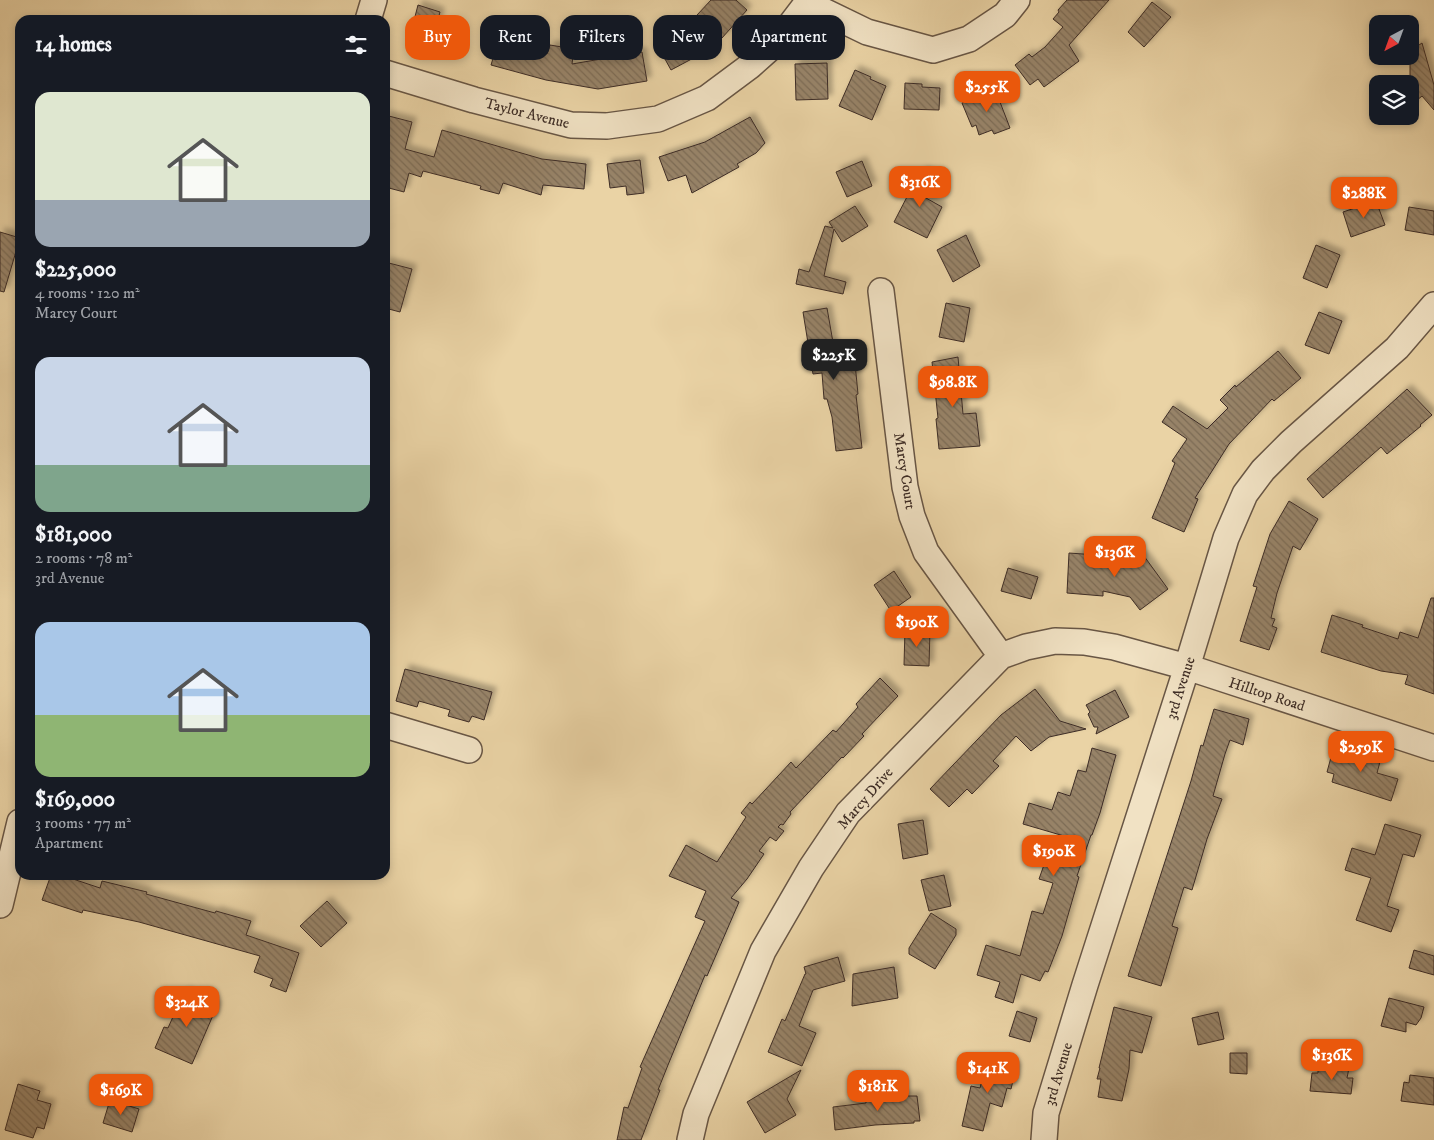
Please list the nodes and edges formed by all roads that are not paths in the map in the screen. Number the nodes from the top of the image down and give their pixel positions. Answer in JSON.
{"nodes":[{"id":1,"x":374,"y":0,"type":"edge"},
{"id":2,"x":1017,"y":0,"type":"edge"},
{"id":3,"x":807,"y":2,"type":"edge"},
{"id":4,"x":370,"y":15,"type":"edge"},
{"id":5,"x":390,"y":75,"type":"edge"},
{"id":6,"x":881,"y":291,"type":"dead end"},
{"id":7,"x":1434,"y":305,"type":"edge"},
{"id":8,"x":1001,"y":656,"type":"junction"},
{"id":9,"x":1186,"y":667,"type":"junction"},
{"id":10,"x":390,"y":726,"type":"edge"},
{"id":11,"x":1434,"y":748,"type":"edge"},
{"id":12,"x":469,"y":750,"type":"dead end"},
{"id":13,"x":15,"y":843,"type":"edge"},
{"id":14,"x":0,"y":905,"type":"edge"},
{"id":15,"x":690,"y":1140,"type":"edge"},
{"id":16,"x":1044,"y":1140,"type":"edge"}],
"edges":[{"from":1,"to":4,"type":"street"},
{"from":2,"to":3,"type":"street"},
{"from":3,"to":5,"type":"street","name":"Taylor Avenue"},
{"from":6,"to":8,"type":"street","name":"Marcy Court"},
{"from":7,"to":9,"type":"street","name":"3rd Avenue"},
{"from":8,"to":9,"type":"street","name":"Marcy Drive"},
{"from":8,"to":15,"type":"street","name":"Marcy Drive"},
{"from":9,"to":11,"type":"street","name":"Hilltop Road"},
{"from":9,"to":16,"type":"street","name":"3rd Avenue"},
{"from":10,"to":12,"type":"street"},
{"from":13,"to":14,"type":"street"}]}
